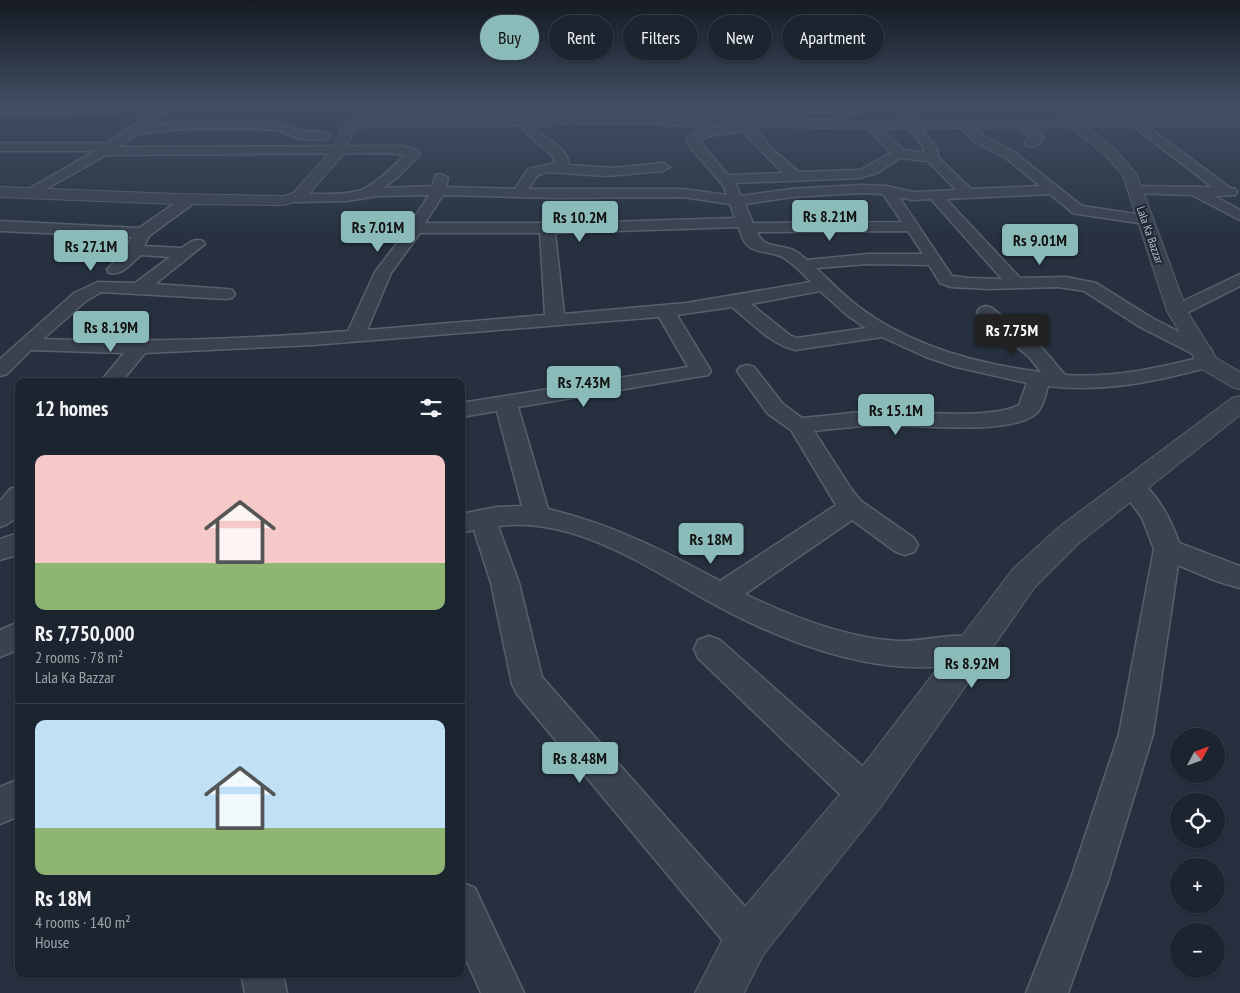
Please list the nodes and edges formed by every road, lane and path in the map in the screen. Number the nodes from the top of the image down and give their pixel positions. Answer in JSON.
{"nodes":[{"id":1,"x":104,"y":151,"type":"edge"},
{"id":2,"x":338,"y":151,"type":"edge"},
{"id":3,"x":406,"y":151,"type":"edge"},
{"id":4,"x":554,"y":151,"type":"edge"},
{"id":5,"x":701,"y":151,"type":"edge"},
{"id":6,"x":768,"y":151,"type":"edge"},
{"id":7,"x":896,"y":151,"type":"edge"},
{"id":8,"x":931,"y":151,"type":"edge"},
{"id":9,"x":1003,"y":151,"type":"edge"},
{"id":10,"x":1107,"y":151,"type":"edge"},
{"id":11,"x":1176,"y":151,"type":"edge"},
{"id":12,"x":899,"y":154,"type":"junction"},
{"id":13,"x":932,"y":158,"type":"junction"},
{"id":14,"x":560,"y":169,"type":"junction"},
{"id":15,"x":845,"y":175,"type":"junction"},
{"id":16,"x":796,"y":177,"type":"junction"},
{"id":17,"x":725,"y":179,"type":"junction"},
{"id":18,"x":440,"y":184,"type":"junction"},
{"id":19,"x":860,"y":189,"type":"junction"},
{"id":20,"x":887,"y":190,"type":"junction"},
{"id":21,"x":1052,"y":190,"type":"junction"},
{"id":22,"x":1135,"y":190,"type":"junction"},
{"id":23,"x":1194,"y":191,"type":"junction"},
{"id":24,"x":0,"y":192,"type":"edge"},
{"id":25,"x":1233,"y":192,"type":"edge"},
{"id":26,"x":32,"y":193,"type":"junction"},
{"id":27,"x":520,"y":193,"type":"junction"},
{"id":28,"x":683,"y":193,"type":"junction"},
{"id":29,"x":364,"y":194,"type":"junction"},
{"id":30,"x":968,"y":194,"type":"junction"},
{"id":31,"x":935,"y":195,"type":"junction"},
{"id":32,"x":295,"y":198,"type":"junction"},
{"id":33,"x":189,"y":200,"type":"junction"},
{"id":34,"x":737,"y":201,"type":"junction"},
{"id":35,"x":1240,"y":216,"type":"edge"},
{"id":36,"x":1145,"y":220,"type":"junction"},
{"id":37,"x":745,"y":225,"type":"junction"},
{"id":38,"x":0,"y":226,"type":"edge"},
{"id":39,"x":913,"y":226,"type":"junction"},
{"id":40,"x":415,"y":228,"type":"junction"},
{"id":41,"x":547,"y":228,"type":"junction"},
{"id":42,"x":142,"y":234,"type":"junction"},
{"id":43,"x":137,"y":250,"type":"junction"},
{"id":44,"x":934,"y":260,"type":"junction"},
{"id":45,"x":803,"y":264,"type":"junction"},
{"id":46,"x":115,"y":269,"type":"dead end"},
{"id":47,"x":1240,"y":279,"type":"edge"},
{"id":48,"x":1015,"y":283,"type":"junction"},
{"id":49,"x":825,"y":286,"type":"junction"},
{"id":50,"x":139,"y":288,"type":"junction"},
{"id":51,"x":226,"y":294,"type":"dead end"},
{"id":52,"x":735,"y":300,"type":"junction"},
{"id":53,"x":665,"y":311,"type":"junction"},
{"id":54,"x":1177,"y":311,"type":"junction"},
{"id":55,"x":986,"y":312,"type":"dead end"},
{"id":56,"x":555,"y":319,"type":"junction"},
{"id":57,"x":886,"y":331,"type":"junction"},
{"id":58,"x":355,"y":336,"type":"junction"},
{"id":59,"x":26,"y":344,"type":"junction"},
{"id":60,"x":138,"y":348,"type":"junction"},
{"id":61,"x":1204,"y":357,"type":"junction"},
{"id":62,"x":4,"y":362,"type":"edge"},
{"id":63,"x":746,"y":371,"type":"dead end"},
{"id":64,"x":113,"y":378,"type":"edge"},
{"id":65,"x":1048,"y":379,"type":"junction"},
{"id":66,"x":1240,"y":382,"type":"edge"},
{"id":67,"x":506,"y":403,"type":"junction"},
{"id":68,"x":1240,"y":403,"type":"edge"},
{"id":69,"x":465,"y":409,"type":"edge"},
{"id":70,"x":799,"y":425,"type":"junction"},
{"id":71,"x":1131,"y":486,"type":"junction"},
{"id":72,"x":15,"y":500,"type":"edge"},
{"id":73,"x":852,"y":507,"type":"junction"},
{"id":74,"x":538,"y":517,"type":"junction"},
{"id":75,"x":0,"y":518,"type":"edge"},
{"id":76,"x":472,"y":522,"type":"edge"},
{"id":77,"x":15,"y":544,"type":"edge"},
{"id":78,"x":905,"y":545,"type":"dead end"},
{"id":79,"x":1167,"y":549,"type":"junction"},
{"id":80,"x":0,"y":550,"type":"edge"},
{"id":81,"x":1240,"y":577,"type":"edge"},
{"id":82,"x":721,"y":595,"type":"junction"},
{"id":83,"x":15,"y":637,"type":"edge"},
{"id":84,"x":0,"y":644,"type":"edge"},
{"id":85,"x":971,"y":648,"type":"junction"},
{"id":86,"x":709,"y":649,"type":"dead end"},
{"id":87,"x":866,"y":794,"type":"junction"},
{"id":88,"x":15,"y":799,"type":"edge"},
{"id":89,"x":0,"y":806,"type":"edge"},
{"id":90,"x":465,"y":911,"type":"edge"},
{"id":91,"x":747,"y":939,"type":"junction"},
{"id":92,"x":263,"y":978,"type":"edge"},
{"id":93,"x":266,"y":993,"type":"edge"},
{"id":94,"x":503,"y":993,"type":"edge"},
{"id":95,"x":719,"y":993,"type":"edge"},
{"id":96,"x":1047,"y":993,"type":"edge"}],
"edges":[{"from":1,"to":26,"type":"street"},
{"from":2,"to":32,"type":"street"},
{"from":3,"to":29,"type":"street"},
{"from":4,"to":14,"type":"street"},
{"from":5,"to":17,"type":"street"},
{"from":6,"to":16,"type":"street"},
{"from":7,"to":12,"type":"street"},
{"from":8,"to":13,"type":"street"},
{"from":9,"to":21,"type":"street"},
{"from":10,"to":22,"type":"street","name":"Lala Ka Bazzar"},
{"from":11,"to":25,"type":"street"},
{"from":12,"to":13,"type":"street"},
{"from":12,"to":15,"type":"street"},
{"from":13,"to":30,"type":"street"},
{"from":14,"to":27,"type":"street"},
{"from":14,"to":28,"type":"street"},
{"from":15,"to":16,"type":"street"},
{"from":15,"to":19,"type":"street"},
{"from":16,"to":17,"type":"street"},
{"from":17,"to":34,"type":"street"},
{"from":18,"to":27,"type":"street"},
{"from":18,"to":29,"type":"street"},
{"from":18,"to":40,"type":"street"},
{"from":19,"to":20,"type":"street"},
{"from":19,"to":34,"type":"street"},
{"from":20,"to":31,"type":"street"},
{"from":20,"to":39,"type":"street"},
{"from":21,"to":30,"type":"street"},
{"from":21,"to":36,"type":"street"},
{"from":22,"to":23,"type":"street"},
{"from":22,"to":36,"type":"street","name":"Lala Ka Bazzar"},
{"from":23,"to":25,"type":"street"},
{"from":23,"to":35,"type":"street"},
{"from":24,"to":26,"type":"street"},
{"from":26,"to":33,"type":"street"},
{"from":27,"to":28,"type":"street"},
{"from":28,"to":34,"type":"street"},
{"from":29,"to":32,"type":"street"},
{"from":30,"to":31,"type":"street"},
{"from":31,"to":48,"type":"street"},
{"from":32,"to":33,"type":"street"},
{"from":33,"to":42,"type":"street"},
{"from":34,"to":37,"type":"street"},
{"from":36,"to":54,"type":"street","name":"Lala Ka Bazzar"},
{"from":37,"to":39,"type":"street"},
{"from":37,"to":41,"type":"street"},
{"from":37,"to":45,"type":"street"},
{"from":38,"to":42,"type":"street"},
{"from":39,"to":44,"type":"street"},
{"from":40,"to":41,"type":"street"},
{"from":40,"to":58,"type":"street"},
{"from":41,"to":56,"type":"street"},
{"from":42,"to":43,"type":"street"},
{"from":43,"to":46,"type":"street"},
{"from":43,"to":50,"type":"street"},
{"from":44,"to":45,"type":"street"},
{"from":44,"to":48,"type":"street"},
{"from":45,"to":49,"type":"street"},
{"from":47,"to":54,"type":"street"},
{"from":48,"to":61,"type":"street"},
{"from":49,"to":52,"type":"street"},
{"from":49,"to":57,"type":"street"},
{"from":50,"to":51,"type":"street"},
{"from":50,"to":59,"type":"street"},
{"from":52,"to":53,"type":"street"},
{"from":52,"to":57,"type":"street"},
{"from":53,"to":56,"type":"street"},
{"from":53,"to":67,"type":"street"},
{"from":54,"to":61,"type":"street","name":"Lala Ka Bazzar"},
{"from":55,"to":65,"type":"street"},
{"from":56,"to":58,"type":"street"},
{"from":57,"to":65,"type":"street"},
{"from":58,"to":60,"type":"street"},
{"from":59,"to":60,"type":"street"},
{"from":59,"to":62,"type":"street"},
{"from":60,"to":64,"type":"street"},
{"from":61,"to":65,"type":"street"},
{"from":61,"to":66,"type":"street","name":"Lala Ka Bazzar"},
{"from":63,"to":70,"type":"street"},
{"from":65,"to":70,"type":"street"},
{"from":67,"to":69,"type":"street"},
{"from":67,"to":74,"type":"street"},
{"from":68,"to":71,"type":"street"},
{"from":70,"to":73,"type":"street"},
{"from":71,"to":79,"type":"street"},
{"from":71,"to":85,"type":"street"},
{"from":72,"to":75,"type":"street"},
{"from":73,"to":78,"type":"street"},
{"from":73,"to":82,"type":"street"},
{"from":74,"to":76,"type":"street"},
{"from":74,"to":82,"type":"street"},
{"from":76,"to":91,"type":"street"},
{"from":77,"to":80,"type":"street"},
{"from":79,"to":81,"type":"street"},
{"from":79,"to":96,"type":"street"},
{"from":82,"to":85,"type":"street"},
{"from":83,"to":84,"type":"street"},
{"from":85,"to":87,"type":"street"},
{"from":86,"to":87,"type":"street"},
{"from":87,"to":91,"type":"street"},
{"from":88,"to":89,"type":"street"},
{"from":90,"to":94,"type":"street"},
{"from":91,"to":95,"type":"street"},
{"from":92,"to":93,"type":"street"}]}
